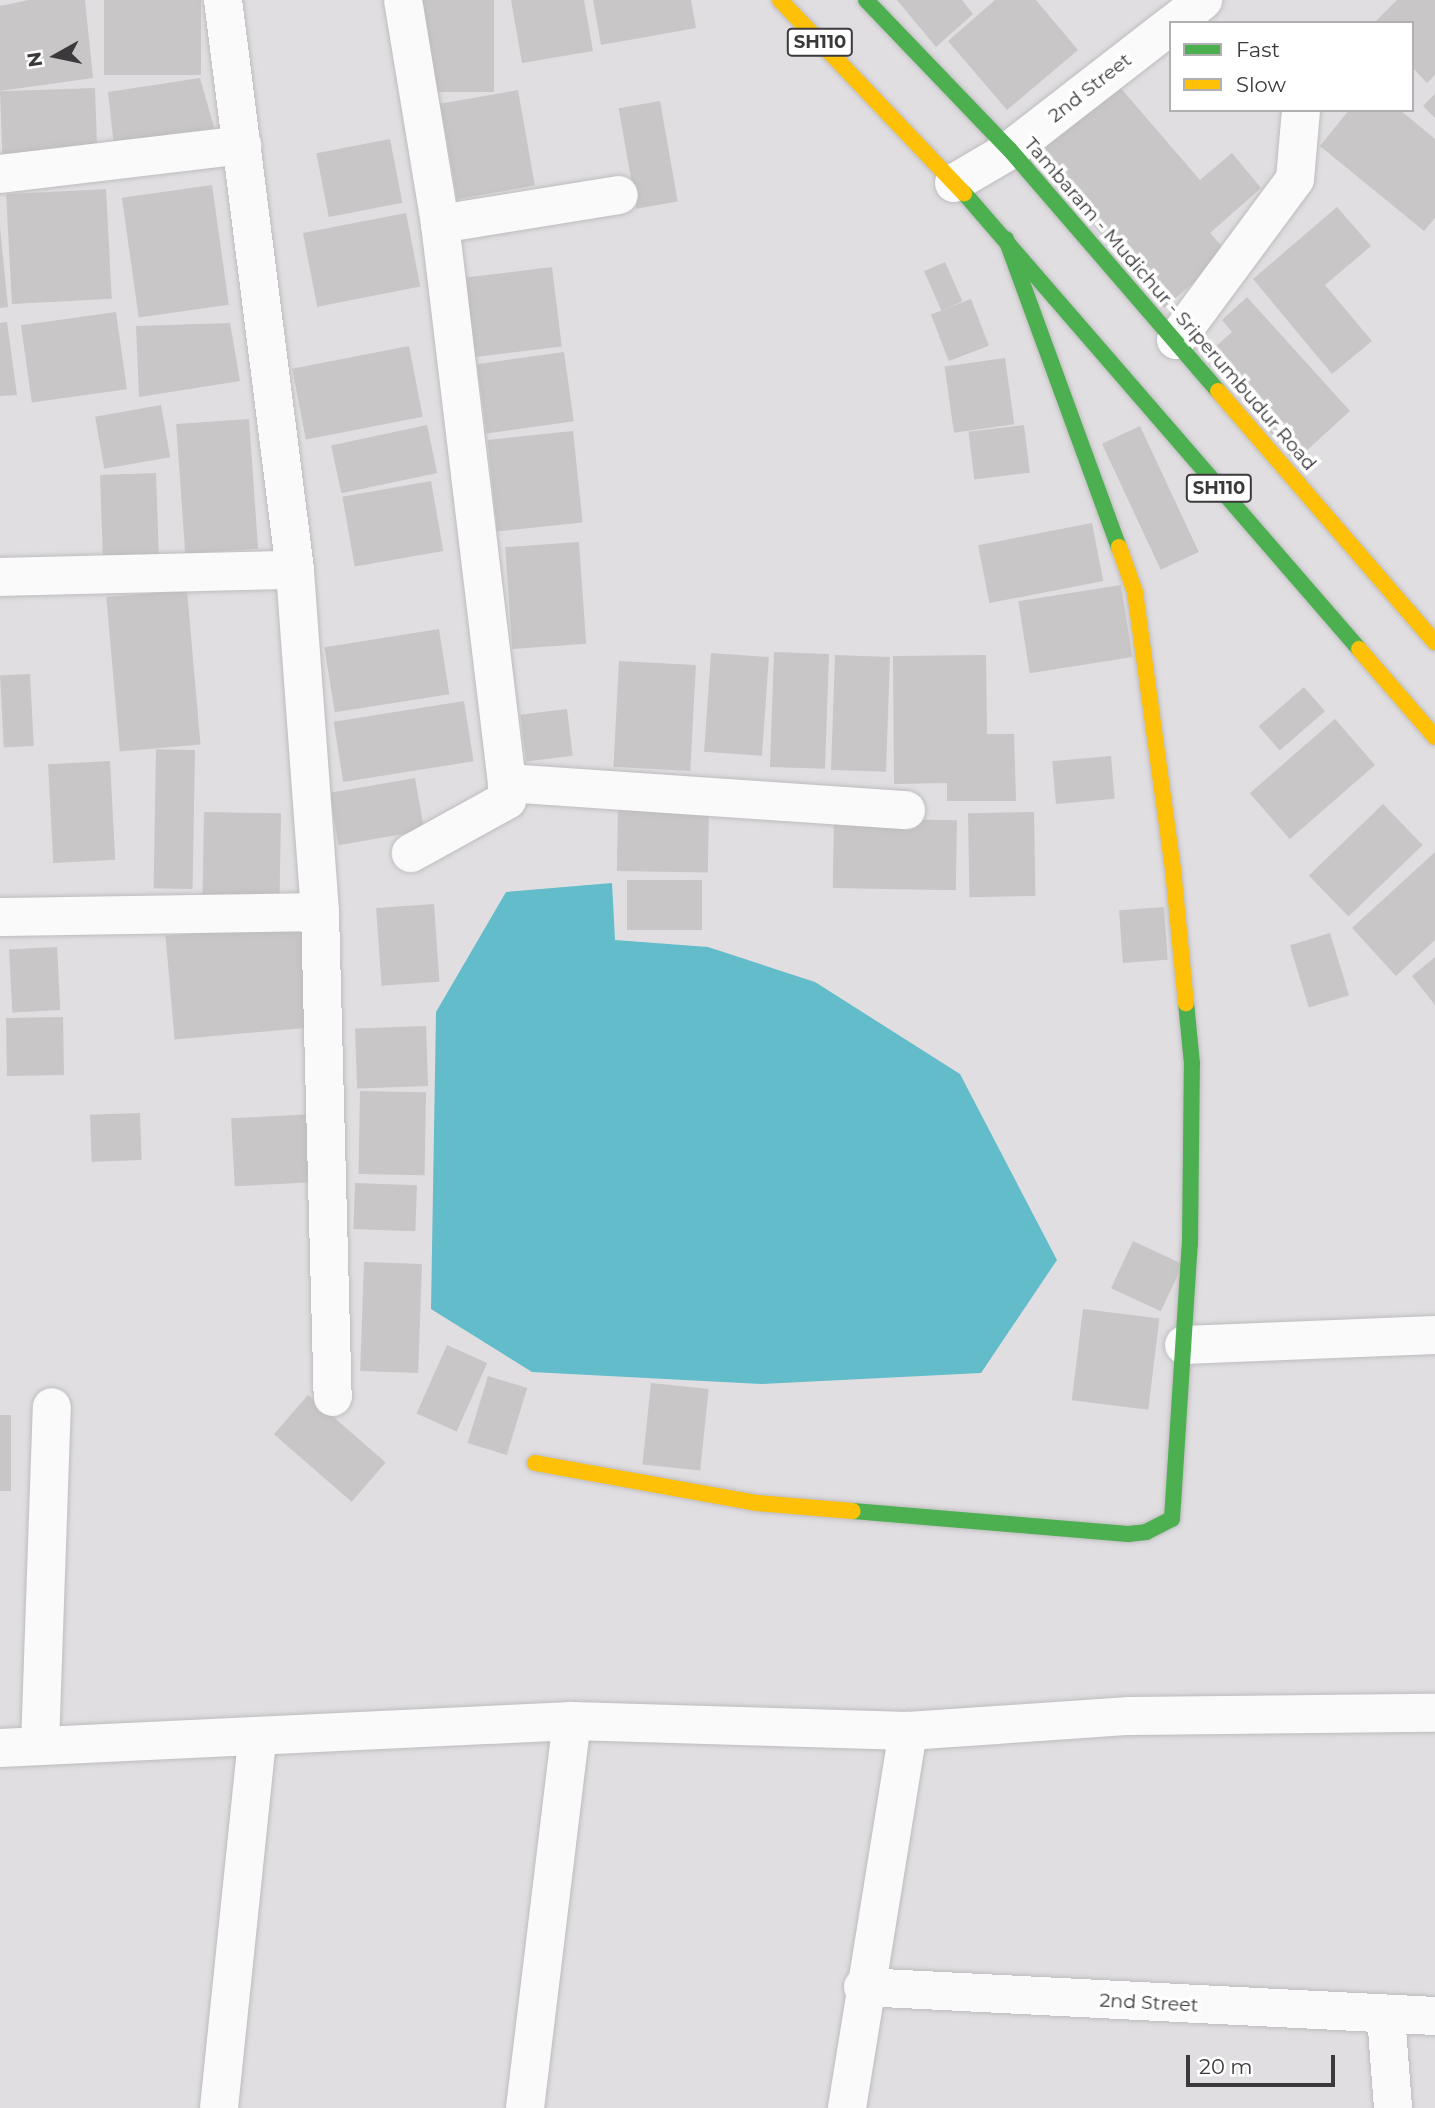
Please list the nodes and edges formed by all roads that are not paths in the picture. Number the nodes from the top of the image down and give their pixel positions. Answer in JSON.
{"nodes":[{"id":1,"x":223,"y":0,"type":"edge"},
{"id":2,"x":403,"y":0,"type":"edge"},
{"id":3,"x":780,"y":0,"type":"edge"},
{"id":4,"x":866,"y":0,"type":"edge"},
{"id":5,"x":1203,"y":0,"type":"edge"},
{"id":6,"x":1176,"y":21,"type":"edge"},
{"id":7,"x":1169,"y":26,"type":"edge"},
{"id":8,"x":1301,"y":112,"type":"edge"},
{"id":9,"x":242,"y":145,"type":"junction"},
{"id":10,"x":1010,"y":150,"type":"junction"},
{"id":11,"x":0,"y":174,"type":"edge"},
{"id":12,"x":954,"y":183,"type":"junction"},
{"id":13,"x":619,"y":195,"type":"dead end"},
{"id":14,"x":440,"y":225,"type":"junction"},
{"id":15,"x":1006,"y":237,"type":"junction"},
{"id":16,"x":1176,"y":340,"type":"junction"},
{"id":17,"x":295,"y":570,"type":"junction"},
{"id":18,"x":0,"y":576,"type":"edge"},
{"id":19,"x":1435,"y":642,"type":"edge"},
{"id":20,"x":1435,"y":737,"type":"edge"},
{"id":21,"x":507,"y":783,"type":"junction"},
{"id":22,"x":906,"y":810,"type":"dead end"},
{"id":23,"x":411,"y":853,"type":"dead end"},
{"id":24,"x":320,"y":912,"type":"junction"},
{"id":25,"x":0,"y":917,"type":"edge"},
{"id":26,"x":1435,"y":1335,"type":"edge"},
{"id":27,"x":1184,"y":1345,"type":"junction"},
{"id":28,"x":334,"y":1397,"type":"dead end"},
{"id":29,"x":52,"y":1407,"type":"dead end"},
{"id":30,"x":535,"y":1463,"type":"dead end"},
{"id":31,"x":1435,"y":1713,"type":"edge"},
{"id":32,"x":572,"y":1721,"type":"junction"},
{"id":33,"x":908,"y":1731,"type":"junction"},
{"id":34,"x":257,"y":1738,"type":"junction"},
{"id":35,"x":40,"y":1745,"type":"junction"},
{"id":36,"x":0,"y":1748,"type":"edge"},
{"id":37,"x":863,"y":1987,"type":"junction"},
{"id":38,"x":1386,"y":2016,"type":"junction"},
{"id":39,"x":1435,"y":2016,"type":"edge"},
{"id":40,"x":219,"y":2108,"type":"edge"},
{"id":41,"x":525,"y":2108,"type":"edge"},
{"id":42,"x":847,"y":2108,"type":"edge"},
{"id":43,"x":1393,"y":2108,"type":"edge"}],
"edges":[{"from":1,"to":9,"type":"street"},
{"from":2,"to":14,"type":"street"},
{"from":3,"to":12,"type":"street","number":"SH110"},
{"from":4,"to":10,"type":"street","name":"Tambaram - Mudichur - Sriperumbudur Road","number":"SH110"},
{"from":5,"to":6,"type":"street","name":"2nd Street"},
{"from":7,"to":10,"type":"street","name":"2nd Street"},
{"from":8,"to":16,"type":"street"},
{"from":9,"to":11,"type":"street"},
{"from":9,"to":17,"type":"street"},
{"from":10,"to":12,"type":"street","name":"2nd Street"},
{"from":10,"to":16,"type":"street","name":"Tambaram - Mudichur - Sriperumbudur Road","number":"SH110"},
{"from":12,"to":15,"type":"street","number":"SH110"},
{"from":13,"to":14,"type":"street"},
{"from":14,"to":21,"type":"street"},
{"from":15,"to":20,"type":"street","number":"SH110"},
{"from":15,"to":27,"type":"street"},
{"from":16,"to":19,"type":"street","name":"Tambaram - Mudichur - Sriperumbudur Road","number":"SH110"},
{"from":17,"to":18,"type":"street"},
{"from":17,"to":24,"type":"street"},
{"from":21,"to":22,"type":"street"},
{"from":21,"to":23,"type":"street"},
{"from":24,"to":25,"type":"street"},
{"from":24,"to":28,"type":"street"},
{"from":26,"to":27,"type":"street"},
{"from":27,"to":30,"type":"street"},
{"from":29,"to":35,"type":"street"},
{"from":31,"to":33,"type":"street"},
{"from":32,"to":33,"type":"street"},
{"from":32,"to":34,"type":"street"},
{"from":32,"to":41,"type":"street"},
{"from":33,"to":37,"type":"street"},
{"from":34,"to":35,"type":"street"},
{"from":34,"to":40,"type":"street"},
{"from":35,"to":36,"type":"street"},
{"from":37,"to":38,"type":"street","name":"2nd Street"},
{"from":37,"to":42,"type":"street"},
{"from":38,"to":39,"type":"street","name":"2nd Street"},
{"from":38,"to":43,"type":"street"}]}
